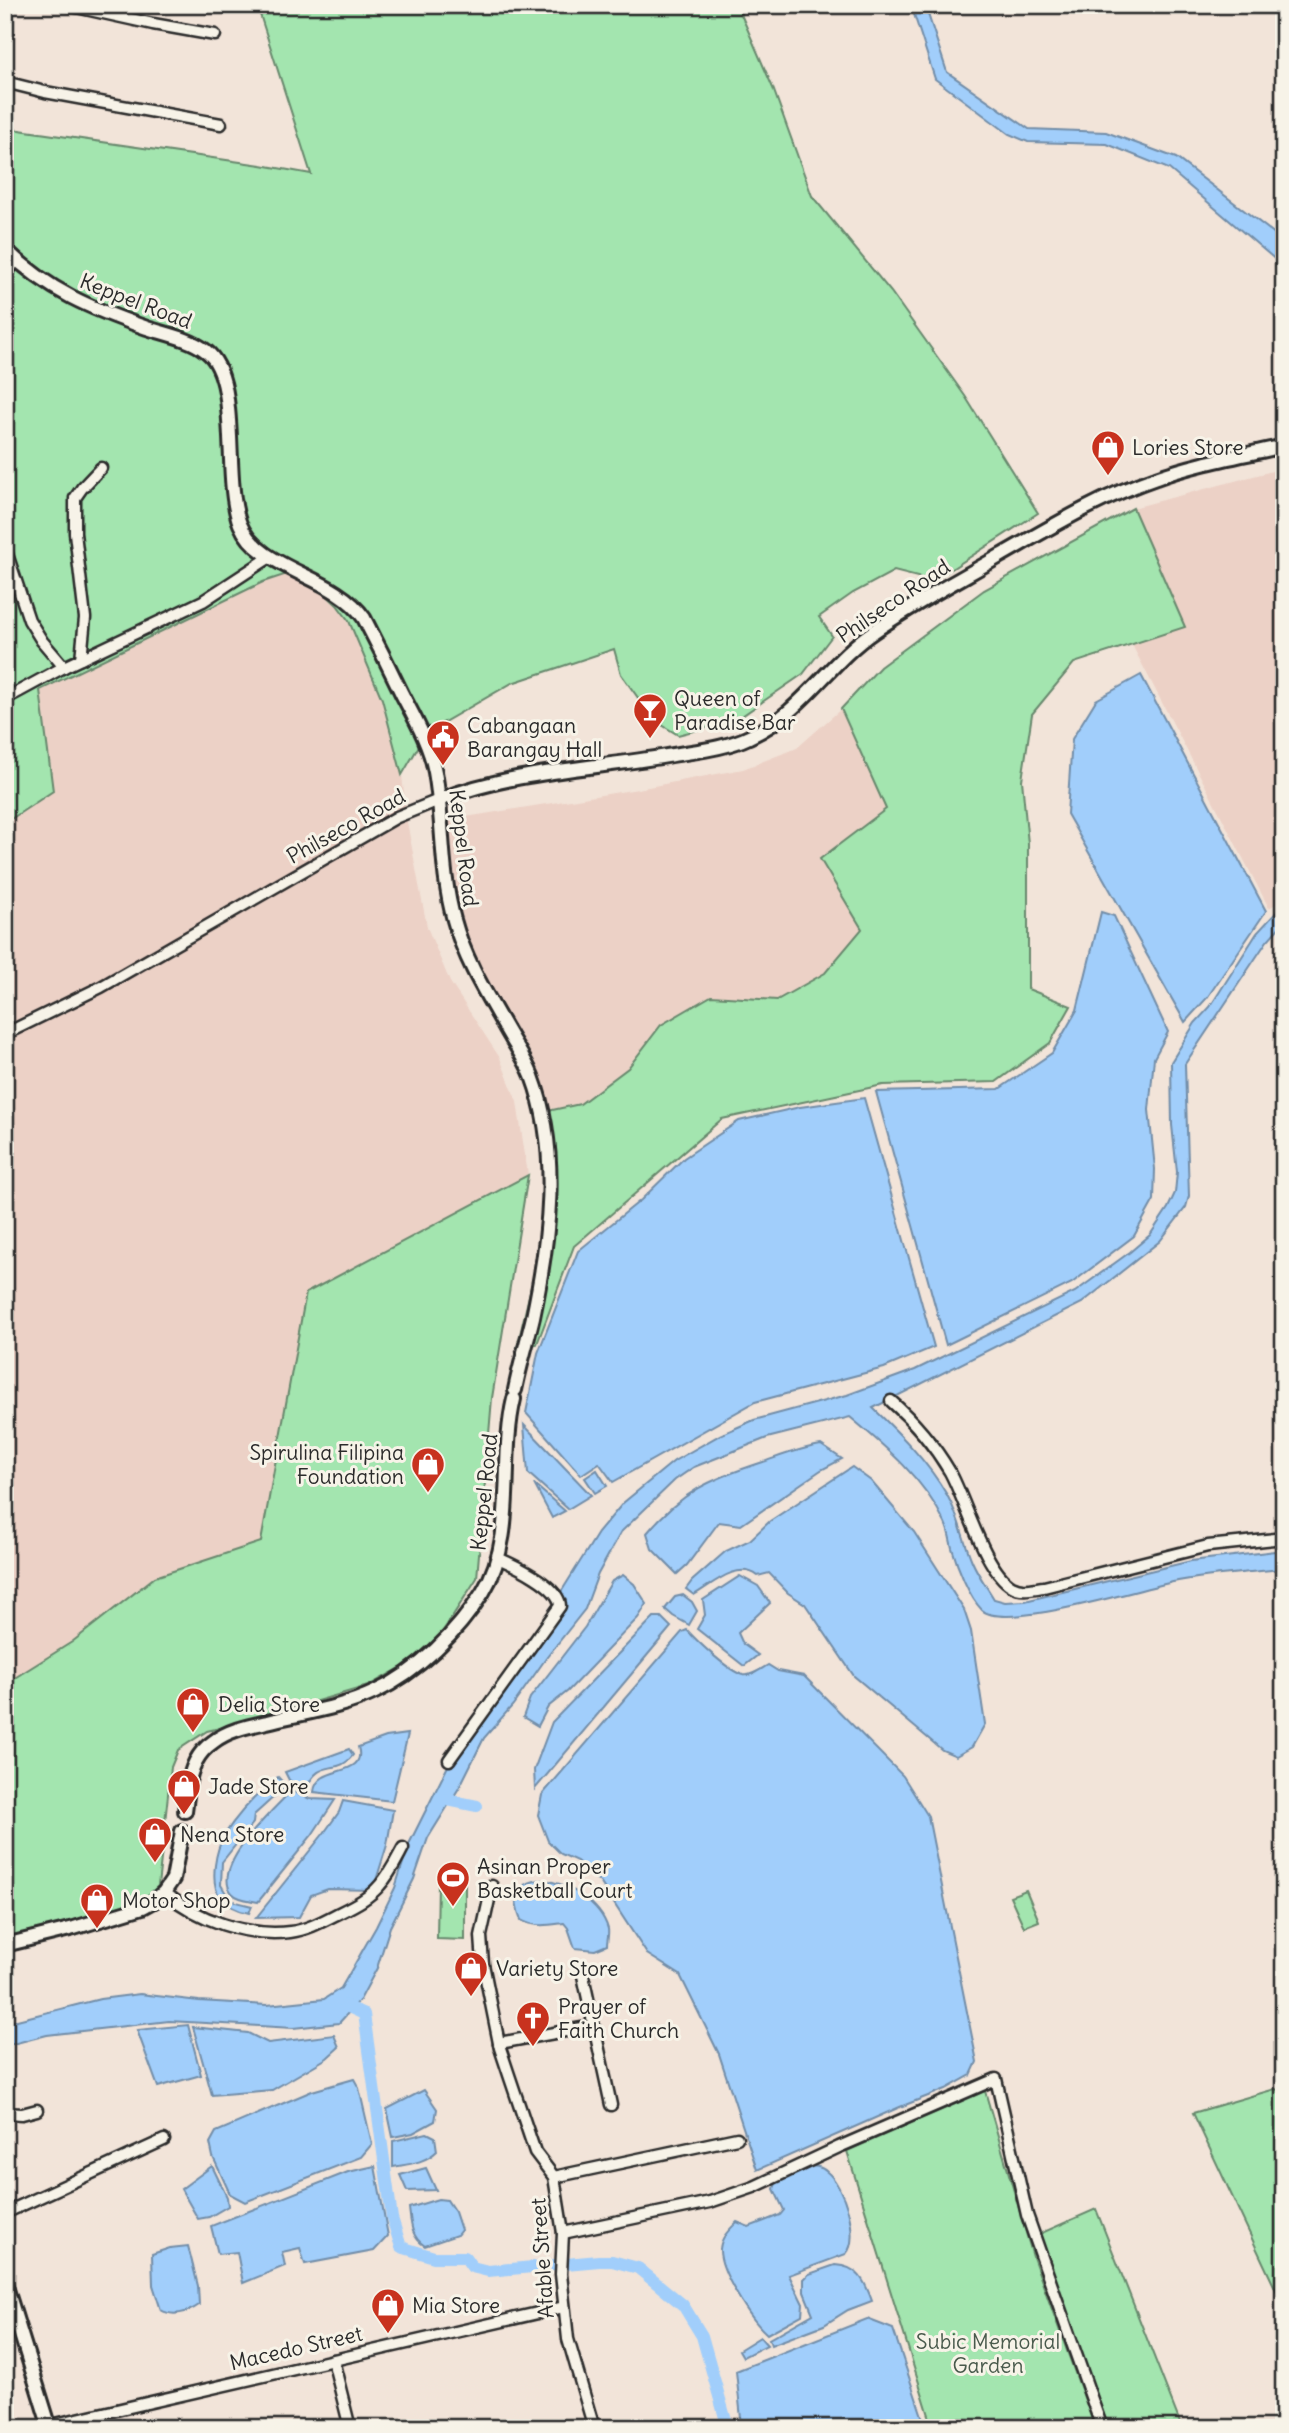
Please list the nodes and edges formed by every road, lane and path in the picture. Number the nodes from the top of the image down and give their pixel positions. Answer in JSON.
{"nodes":[{"id":1,"x":67,"y":5,"type":"edge"},
{"id":2,"x":215,"y":35,"type":"dead end"},
{"id":3,"x":5,"y":82,"type":"edge"},
{"id":4,"x":220,"y":124,"type":"dead end"},
{"id":5,"x":5,"y":249,"type":"edge"},
{"id":6,"x":16,"y":260,"type":"junction"},
{"id":7,"x":5,"y":276,"type":"edge"},
{"id":8,"x":1284,"y":446,"type":"edge"},
{"id":9,"x":101,"y":468,"type":"dead end"},
{"id":10,"x":5,"y":548,"type":"edge"},
{"id":11,"x":270,"y":557,"type":"junction"},
{"id":12,"x":81,"y":659,"type":"junction"},
{"id":13,"x":64,"y":667,"type":"junction"},
{"id":14,"x":5,"y":699,"type":"edge"},
{"id":15,"x":439,"y":800,"type":"junction"},
{"id":16,"x":5,"y":1034,"type":"edge"},
{"id":17,"x":891,"y":1401,"type":"dead end"},
{"id":18,"x":1284,"y":1538,"type":"edge"},
{"id":19,"x":498,"y":1558,"type":"junction"},
{"id":20,"x":449,"y":1760,"type":"dead end"},
{"id":21,"x":403,"y":1848,"type":"dead end"},
{"id":22,"x":492,"y":1886,"type":"dead end"},
{"id":23,"x":164,"y":1892,"type":"junction"},
{"id":24,"x":5,"y":1945,"type":"edge"},
{"id":25,"x":582,"y":1971,"type":"dead end"},
{"id":26,"x":593,"y":2026,"type":"junction"},
{"id":27,"x":499,"y":2043,"type":"junction"},
{"id":28,"x":611,"y":2105,"type":"dead end"},
{"id":29,"x":37,"y":2110,"type":"dead end"},
{"id":30,"x":5,"y":2113,"type":"edge"},
{"id":31,"x":737,"y":2138,"type":"dead end"},
{"id":32,"x":164,"y":2140,"type":"dead end"},
{"id":33,"x":554,"y":2177,"type":"junction"},
{"id":34,"x":5,"y":2213,"type":"edge"},
{"id":35,"x":563,"y":2233,"type":"junction"},
{"id":36,"x":5,"y":2283,"type":"edge"},
{"id":37,"x":564,"y":2306,"type":"junction"},
{"id":38,"x":333,"y":2360,"type":"junction"},
{"id":39,"x":593,"y":2426,"type":"edge"},
{"id":40,"x":46,"y":2427,"type":"edge"},
{"id":41,"x":350,"y":2428,"type":"edge"},
{"id":42,"x":581,"y":2428,"type":"edge"},
{"id":43,"x":1102,"y":2428,"type":"edge"}],
"edges":[{"from":1,"to":2,"type":"street"},
{"from":3,"to":4,"type":"street"},
{"from":5,"to":6,"type":"street","name":"Keppel Road"},
{"from":6,"to":7,"type":"street"},
{"from":6,"to":11,"type":"street","name":"Keppel Road"},
{"from":8,"to":15,"type":"street","name":"Philseco Road"},
{"from":9,"to":12,"type":"street"},
{"from":10,"to":13,"type":"street"},
{"from":11,"to":12,"type":"street"},
{"from":11,"to":15,"type":"street","name":"Keppel Road"},
{"from":12,"to":13,"type":"street"},
{"from":13,"to":14,"type":"street"},
{"from":15,"to":16,"type":"street","name":"Philseco Road"},
{"from":15,"to":19,"type":"street","name":"Keppel Road"},
{"from":17,"to":18,"type":"street"},
{"from":19,"to":20,"type":"street"},
{"from":19,"to":23,"type":"street","name":"Keppel Road"},
{"from":21,"to":23,"type":"street"},
{"from":22,"to":27,"type":"street","name":"Afable Street"},
{"from":23,"to":24,"type":"street"},
{"from":25,"to":26,"type":"street"},
{"from":26,"to":27,"type":"street"},
{"from":26,"to":28,"type":"street"},
{"from":27,"to":33,"type":"street","name":"Afable Street"},
{"from":29,"to":30,"type":"street"},
{"from":31,"to":33,"type":"street"},
{"from":32,"to":34,"type":"street"},
{"from":33,"to":35,"type":"street","name":"Afable Street"},
{"from":35,"to":37,"type":"street","name":"Afable Street"},
{"from":35,"to":43,"type":"street"},
{"from":36,"to":40,"type":"street"},
{"from":37,"to":38,"type":"street","name":"Macedo Street"},
{"from":37,"to":39,"type":"street","name":"Afable Street"},
{"from":38,"to":40,"type":"street","name":"Macedo Street"},
{"from":38,"to":41,"type":"street"},
{"from":39,"to":42,"type":"street"}]}
